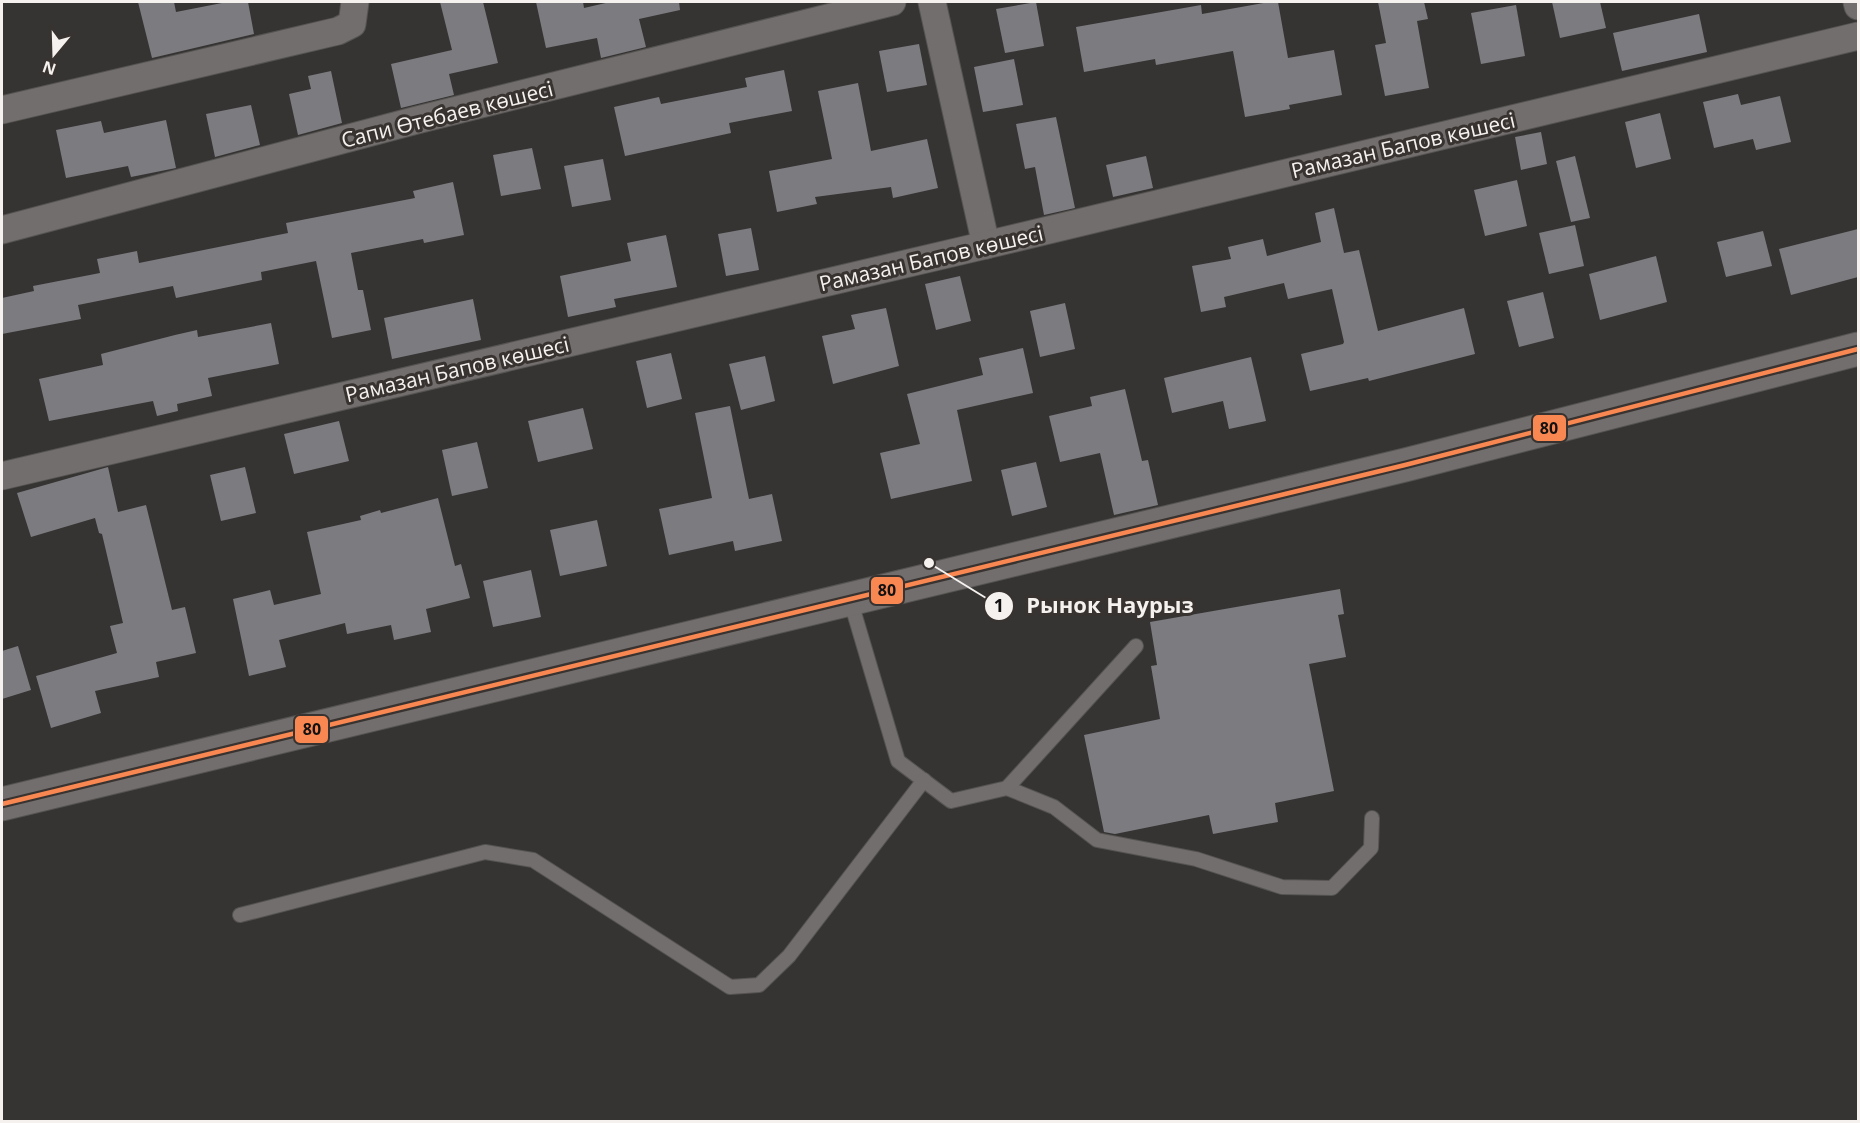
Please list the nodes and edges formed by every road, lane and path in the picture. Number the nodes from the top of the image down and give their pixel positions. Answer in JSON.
{"nodes":[{"id":1,"x":355,"y":2,"type":"edge"},
{"id":2,"x":892,"y":2,"type":"edge"},
{"id":3,"x":932,"y":2,"type":"edge"},
{"id":4,"x":1857,"y":2,"type":"edge"},
{"id":5,"x":1858,"y":6,"type":"edge"},
{"id":6,"x":1858,"y":36,"type":"edge"},
{"id":7,"x":2,"y":110,"type":"edge"},
{"id":8,"x":2,"y":230,"type":"edge"},
{"id":9,"x":986,"y":245,"type":"junction"},
{"id":10,"x":1858,"y":349,"type":"edge"},
{"id":11,"x":2,"y":476,"type":"edge"},
{"id":12,"x":850,"y":599,"type":"junction"},
{"id":13,"x":1136,"y":646,"type":"dead end"},
{"id":14,"x":924,"y":780,"type":"junction"},
{"id":15,"x":1007,"y":788,"type":"junction"},
{"id":16,"x":2,"y":804,"type":"edge"},
{"id":17,"x":1372,"y":818,"type":"dead end"},
{"id":18,"x":240,"y":915,"type":"dead end"}],
"edges":[{"from":1,"to":7,"type":"street"},
{"from":2,"to":8,"type":"street","name":"Сапи Өтебаев көшесі"},
{"from":3,"to":9,"type":"street"},
{"from":4,"to":5,"type":"street"},
{"from":6,"to":9,"type":"street","name":"Рамазан Бапов көшесі"},
{"from":9,"to":11,"type":"street","name":"Рамазан Бапов көшесі"},
{"from":10,"to":12,"type":"main road"},
{"from":12,"to":14,"type":"lane"},
{"from":12,"to":16,"type":"main road"},
{"from":13,"to":15,"type":"lane"},
{"from":14,"to":15,"type":"lane"},
{"from":14,"to":18,"type":"lane"},
{"from":15,"to":17,"type":"lane"}]}
